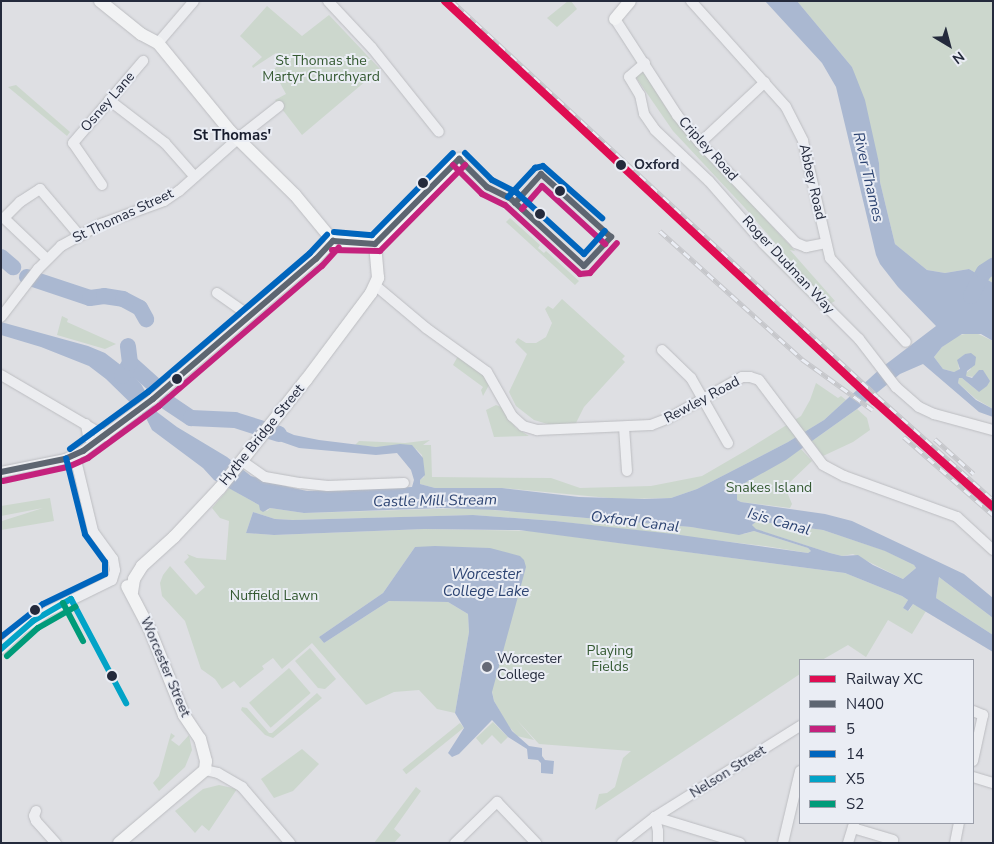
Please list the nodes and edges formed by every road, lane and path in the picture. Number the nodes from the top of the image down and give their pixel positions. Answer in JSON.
{"nodes":[{"id":1,"x":100,"y":1,"type":"edge"},
{"id":2,"x":194,"y":1,"type":"edge"},
{"id":3,"x":328,"y":1,"type":"edge"},
{"id":4,"x":691,"y":1,"type":"edge"},
{"id":5,"x":624,"y":3,"type":"edge"},
{"id":6,"x":615,"y":19,"type":"joint"},
{"id":7,"x":158,"y":43,"type":"junction"},
{"id":8,"x":143,"y":61,"type":"dead end"},
{"id":9,"x":645,"y":63,"type":"junction"},
{"id":10,"x":765,"y":82,"type":"junction"},
{"id":11,"x":110,"y":100,"type":"junction"},
{"id":12,"x":279,"y":106,"type":"dead end"},
{"id":13,"x":439,"y":132,"type":"dead end"},
{"id":14,"x":238,"y":138,"type":"junction"},
{"id":15,"x":700,"y":143,"type":"junction"},
{"id":16,"x":459,"y":159,"type":"dead end"},
{"id":17,"x":195,"y":177,"type":"junction"},
{"id":18,"x":102,"y":184,"type":"dead end"},
{"id":19,"x":79,"y":235,"type":"junction"},
{"id":20,"x":333,"y":241,"type":"junction"},
{"id":21,"x":826,"y":243,"type":"junction"},
{"id":22,"x":375,"y":244,"type":"junction"},
{"id":23,"x":47,"y":259,"type":"junction"},
{"id":24,"x":373,"y":290,"type":"junction"},
{"id":25,"x":217,"y":294,"type":"dead end"},
{"id":26,"x":250,"y":316,"type":"junction"},
{"id":27,"x":1,"y":317,"type":"edge"},
{"id":28,"x":906,"y":342,"type":"dead end"},
{"id":29,"x":662,"y":350,"type":"dead end"},
{"id":30,"x":1,"y":375,"type":"edge"},
{"id":31,"x":702,"y":398,"type":"junction"},
{"id":32,"x":86,"y":424,"type":"junction"},
{"id":33,"x":624,"y":427,"type":"junction"},
{"id":34,"x":993,"y":430,"type":"edge"},
{"id":35,"x":105,"y":436,"type":"junction"},
{"id":36,"x":94,"y":443,"type":"junction"},
{"id":37,"x":728,"y":443,"type":"dead end"},
{"id":38,"x":75,"y":456,"type":"junction"},
{"id":39,"x":241,"y":461,"type":"junction"},
{"id":40,"x":627,"y":471,"type":"dead end"},
{"id":41,"x":1,"y":472,"type":"edge"},
{"id":42,"x":404,"y":483,"type":"dead end"},
{"id":43,"x":993,"y":550,"type":"edge"},
{"id":44,"x":132,"y":592,"type":"joint"},
{"id":45,"x":1,"y":649,"type":"edge"},
{"id":46,"x":974,"y":711,"type":"edge"},
{"id":47,"x":799,"y":727,"type":"edge"},
{"id":48,"x":974,"y":756,"type":"edge"},
{"id":49,"x":205,"y":770,"type":"junction"},
{"id":50,"x":799,"y":775,"type":"edge"},
{"id":51,"x":974,"y":777,"type":"edge"},
{"id":52,"x":993,"y":783,"type":"edge"},
{"id":53,"x":36,"y":811,"type":"dead end"},
{"id":54,"x":655,"y":817,"type":"junction"},
{"id":55,"x":959,"y":824,"type":"edge"},
{"id":56,"x":853,"y":825,"type":"edge"},
{"id":57,"x":893,"y":840,"type":"dead end"},
{"id":58,"x":56,"y":843,"type":"edge"},
{"id":59,"x":119,"y":843,"type":"edge"},
{"id":60,"x":290,"y":843,"type":"edge"},
{"id":61,"x":455,"y":843,"type":"edge"},
{"id":62,"x":536,"y":843,"type":"edge"},
{"id":63,"x":622,"y":843,"type":"edge"},
{"id":64,"x":658,"y":843,"type":"edge"},
{"id":65,"x":740,"y":843,"type":"edge"},
{"id":66,"x":783,"y":843,"type":"edge"},
{"id":67,"x":848,"y":843,"type":"edge"},
{"id":68,"x":955,"y":843,"type":"edge"}],
"edges":[{"from":1,"to":7,"type":"main road"},
{"from":2,"to":7,"type":"street"},
{"from":3,"to":13,"type":"street"},
{"from":4,"to":10,"type":"street","name":"Abbey Road"},
{"from":5,"to":6,"type":"main road"},
{"from":6,"to":9,"type":"street","name":"Cripley Road"},
{"from":7,"to":14,"type":"main road"},
{"from":8,"to":11,"type":"street","name":"Osney Lane"},
{"from":9,"to":15,"type":"street","name":"Cripley Road"},
{"from":9,"to":34,"type":"street","name":"Roger Dudman Way"},
{"from":10,"to":15,"type":"street"},
{"from":10,"to":21,"type":"street","name":"Abbey Road"},
{"from":11,"to":17,"type":"street"},
{"from":11,"to":18,"type":"street","name":"Osney Lane"},
{"from":12,"to":14,"type":"street","name":"St Thomas Street"},
{"from":14,"to":17,"type":"street","name":"St Thomas Street"},
{"from":14,"to":20,"type":"main road"},
{"from":15,"to":21,"type":"street","name":"Cripley Road"},
{"from":16,"to":22,"type":"main road"},
{"from":17,"to":19,"type":"street","name":"St Thomas Street"},
{"from":19,"to":23,"type":"street","name":"St Thomas Street"},
{"from":19,"to":23,"type":"street"},
{"from":20,"to":22,"type":"main road"},
{"from":20,"to":26,"type":"street"},
{"from":21,"to":28,"type":"street","name":"Abbey Road"},
{"from":22,"to":24,"type":"main road"},
{"from":23,"to":27,"type":"street","name":"St Thomas Street"},
{"from":24,"to":33,"type":"street","name":"Rewley Road"},
{"from":24,"to":39,"type":"main road","name":"Hythe Bridge Street"},
{"from":25,"to":26,"type":"street"},
{"from":26,"to":35,"type":"street"},
{"from":29,"to":31,"type":"street"},
{"from":30,"to":32,"type":"street"},
{"from":31,"to":33,"type":"street","name":"Rewley Road"},
{"from":31,"to":37,"type":"street"},
{"from":31,"to":43,"type":"street","name":"Rewley Road"},
{"from":32,"to":35,"type":"street"},
{"from":32,"to":36,"type":"street"},
{"from":33,"to":40,"type":"street"},
{"from":35,"to":36,"type":"street"},
{"from":36,"to":38,"type":"street"},
{"from":38,"to":41,"type":"street"},
{"from":38,"to":45,"type":"street"},
{"from":39,"to":42,"type":"street"},
{"from":39,"to":44,"type":"main road","name":"Hythe Bridge Street"},
{"from":44,"to":49,"type":"main road","name":"Worcester Street"},
{"from":46,"to":48,"type":"street"},
{"from":47,"to":54,"type":"street","name":"Nelson Street"},
{"from":49,"to":59,"type":"main road"},
{"from":49,"to":60,"type":"street"},
{"from":50,"to":66,"type":"street"},
{"from":51,"to":52,"type":"street"},
{"from":53,"to":58,"type":"street"},
{"from":54,"to":63,"type":"street","name":"Nelson Street"},
{"from":54,"to":64,"type":"street"},
{"from":54,"to":65,"type":"street"},
{"from":55,"to":68,"type":"street"},
{"from":56,"to":57,"type":"street"},
{"from":56,"to":67,"type":"street"},
{"from":61,"to":62,"type":"street"}]}
